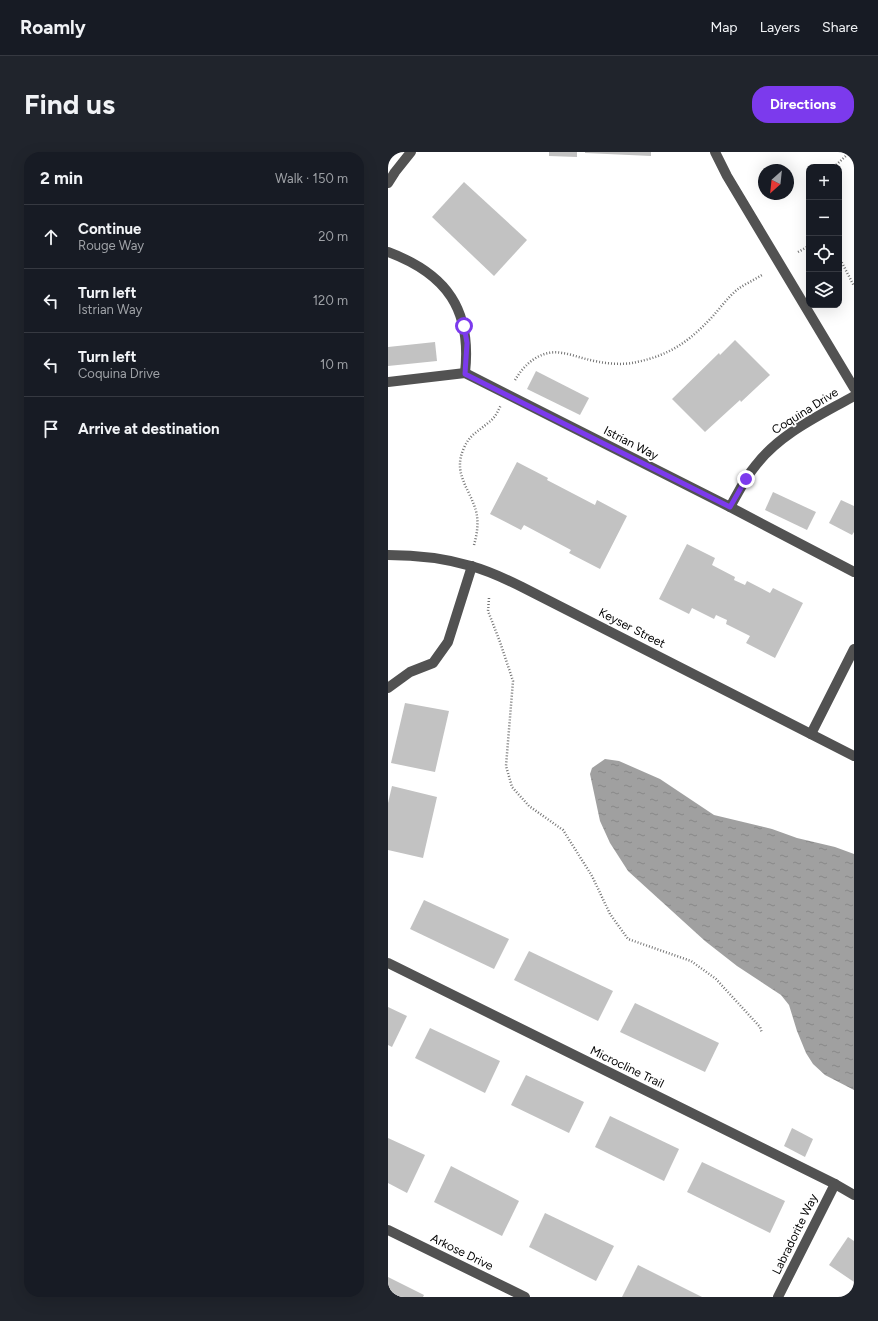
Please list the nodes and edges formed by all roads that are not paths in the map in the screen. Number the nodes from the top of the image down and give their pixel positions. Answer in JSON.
{"nodes":[{"id":1,"x":411,"y":152,"type":"edge"},
{"id":2,"x":715,"y":152,"type":"edge"},
{"id":3,"x":388,"y":183,"type":"edge"},
{"id":4,"x":388,"y":252,"type":"edge"},
{"id":5,"x":465,"y":374,"type":"junction"},
{"id":6,"x":388,"y":382,"type":"edge"},
{"id":7,"x":854,"y":388,"type":"edge"},
{"id":8,"x":854,"y":396,"type":"edge"},
{"id":9,"x":730,"y":507,"type":"junction"},
{"id":10,"x":388,"y":555,"type":"edge"},
{"id":11,"x":472,"y":566,"type":"junction"},
{"id":12,"x":854,"y":572,"type":"edge"},
{"id":13,"x":854,"y":649,"type":"edge"},
{"id":14,"x":388,"y":688,"type":"edge"},
{"id":15,"x":811,"y":734,"type":"junction"},
{"id":16,"x":854,"y":756,"type":"edge"},
{"id":17,"x":388,"y":963,"type":"edge"},
{"id":18,"x":835,"y":1184,"type":"junction"},
{"id":19,"x":854,"y":1196,"type":"edge"},
{"id":20,"x":388,"y":1230,"type":"edge"},
{"id":21,"x":525,"y":1297,"type":"edge"},
{"id":22,"x":778,"y":1297,"type":"edge"}],
"edges":[{"from":1,"to":3,"type":"street"},
{"from":2,"to":7,"type":"street"},
{"from":4,"to":5,"type":"street"},
{"from":5,"to":6,"type":"street"},
{"from":5,"to":9,"type":"street","name":"Istrian Way"},
{"from":8,"to":9,"type":"street","name":"Coquina Drive"},
{"from":9,"to":12,"type":"street","name":"Istrian Way"},
{"from":10,"to":11,"type":"street","name":"Keyser Street"},
{"from":11,"to":14,"type":"street"},
{"from":11,"to":15,"type":"street","name":"Keyser Street"},
{"from":13,"to":15,"type":"street"},
{"from":15,"to":16,"type":"street","name":"Keyser Street"},
{"from":17,"to":18,"type":"street","name":"Microcline Trail"},
{"from":18,"to":19,"type":"street","name":"Microcline Trail"},
{"from":18,"to":22,"type":"street","name":"Labradorite Way"},
{"from":20,"to":21,"type":"street","name":"Arkose Drive"}]}
